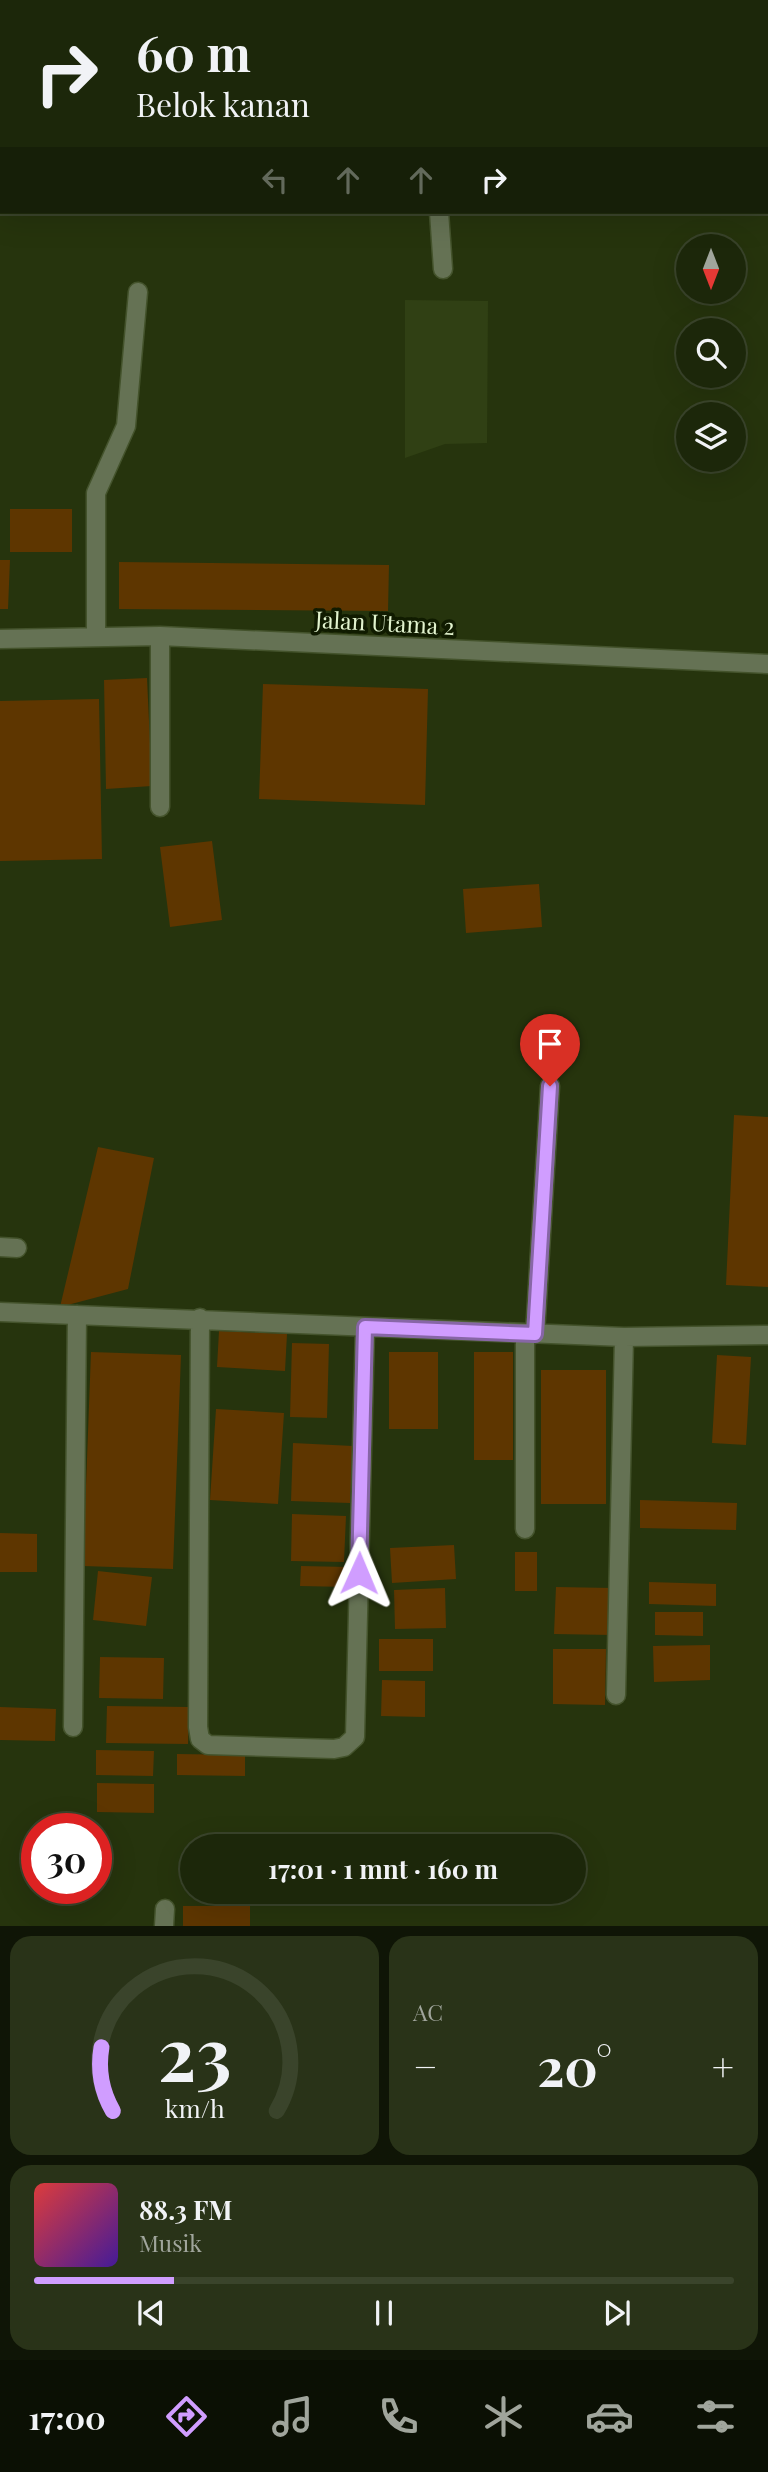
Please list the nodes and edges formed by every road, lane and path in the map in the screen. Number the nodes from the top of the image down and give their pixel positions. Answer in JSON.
{"nodes":[{"id":1,"x":439,"y":214,"type":"edge"},
{"id":2,"x":443,"y":269,"type":"dead end"},
{"id":3,"x":138,"y":292,"type":"dead end"},
{"id":4,"x":96,"y":636,"type":"junction"},
{"id":5,"x":160,"y":636,"type":"junction"},
{"id":6,"x":0,"y":639,"type":"edge"},
{"id":7,"x":768,"y":664,"type":"edge"},
{"id":8,"x":160,"y":807,"type":"dead end"},
{"id":9,"x":550,"y":1086,"type":"dead end"},
{"id":10,"x":0,"y":1312,"type":"edge"},
{"id":11,"x":77,"y":1315,"type":"junction"},
{"id":12,"x":200,"y":1318,"type":"junction"},
{"id":13,"x":365,"y":1327,"type":"junction"},
{"id":14,"x":530,"y":1333,"type":"junction"},
{"id":15,"x":768,"y":1335,"type":"edge"},
{"id":16,"x":624,"y":1337,"type":"junction"},
{"id":17,"x":525,"y":1529,"type":"dead end"},
{"id":18,"x":616,"y":1695,"type":"dead end"},
{"id":19,"x":73,"y":1727,"type":"dead end"}],
"edges":[{"from":1,"to":2,"type":"street"},
{"from":3,"to":4,"type":"street"},
{"from":4,"to":5,"type":"street","name":"Jalan Utama 2"},
{"from":4,"to":6,"type":"street","name":"Jalan Utama 2"},
{"from":5,"to":7,"type":"street","name":"Jalan Utama 2"},
{"from":5,"to":8,"type":"street"},
{"from":9,"to":14,"type":"street"},
{"from":10,"to":11,"type":"street"},
{"from":11,"to":12,"type":"street"},
{"from":11,"to":19,"type":"street"},
{"from":12,"to":13,"type":"street"},
{"from":12,"to":13,"type":"street"},
{"from":13,"to":14,"type":"street"},
{"from":14,"to":16,"type":"street"},
{"from":14,"to":17,"type":"street"},
{"from":15,"to":16,"type":"street"},
{"from":16,"to":18,"type":"street"}]}
